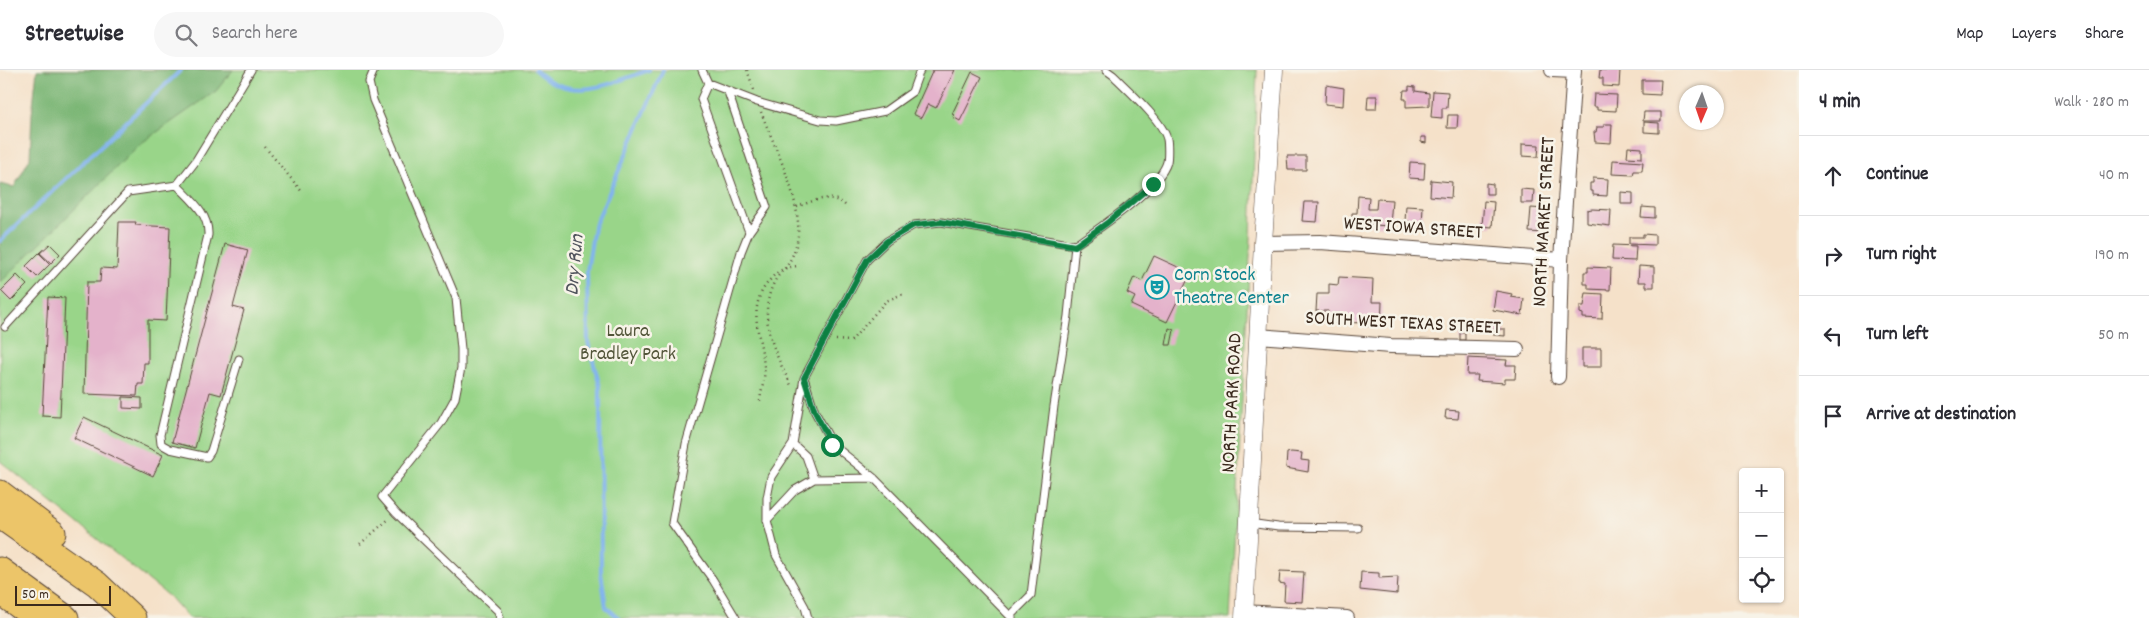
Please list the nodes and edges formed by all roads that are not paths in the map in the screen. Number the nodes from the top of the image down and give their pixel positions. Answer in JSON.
{"nodes":[{"id":1,"x":251,"y":70,"type":"edge"},
{"id":2,"x":374,"y":70,"type":"edge"},
{"id":3,"x":702,"y":70,"type":"edge"},
{"id":4,"x":920,"y":70,"type":"edge"},
{"id":5,"x":1106,"y":70,"type":"edge"},
{"id":6,"x":1274,"y":70,"type":"edge"},
{"id":7,"x":1552,"y":70,"type":"edge"},
{"id":8,"x":1574,"y":71,"type":"edge"},
{"id":9,"x":708,"y":83,"type":"junction"},
{"id":10,"x":728,"y":92,"type":"junction"},
{"id":11,"x":178,"y":185,"type":"junction"},
{"id":12,"x":749,"y":232,"type":"junction"},
{"id":13,"x":1263,"y":243,"type":"junction"},
{"id":14,"x":1075,"y":246,"type":"junction"},
{"id":15,"x":1561,"y":260,"type":"junction"},
{"id":16,"x":5,"y":328,"type":"dead end"},
{"id":17,"x":1258,"y":336,"type":"junction"},
{"id":18,"x":1517,"y":349,"type":"dead end"},
{"id":19,"x":239,"y":359,"type":"dead end"},
{"id":20,"x":1558,"y":377,"type":"dead end"},
{"id":21,"x":804,"y":378,"type":"junction"},
{"id":22,"x":793,"y":444,"type":"junction"},
{"id":23,"x":874,"y":478,"type":"junction"},
{"id":24,"x":814,"y":479,"type":"junction"},
{"id":25,"x":0,"y":493,"type":"edge"},
{"id":26,"x":0,"y":516,"type":"edge"},
{"id":27,"x":767,"y":520,"type":"junction"},
{"id":28,"x":1249,"y":523,"type":"junction"},
{"id":29,"x":1358,"y":528,"type":"dead end"},
{"id":30,"x":0,"y":570,"type":"edge"},
{"id":31,"x":97,"y":584,"type":"junction"},
{"id":32,"x":0,"y":592,"type":"edge"},
{"id":33,"x":1244,"y":615,"type":"edge"},
{"id":34,"x":1011,"y":617,"type":"edge"},
{"id":35,"x":36,"y":618,"type":"edge"},
{"id":36,"x":66,"y":618,"type":"edge"},
{"id":37,"x":133,"y":618,"type":"edge"},
{"id":38,"x":500,"y":618,"type":"edge"},
{"id":39,"x":736,"y":618,"type":"edge"},
{"id":40,"x":808,"y":618,"type":"edge"},
{"id":41,"x":1347,"y":618,"type":"edge"}],
"edges":[{"from":1,"to":11,"type":"lane"},
{"from":2,"to":38,"type":"lane"},
{"from":3,"to":9,"type":"lane"},
{"from":4,"to":10,"type":"lane"},
{"from":5,"to":14,"type":"lane"},
{"from":6,"to":13,"type":"street","name":"NORTH PARK ROAD"},
{"from":7,"to":8,"type":"street"},
{"from":8,"to":15,"type":"street","name":"NORTH MARKET STREET"},
{"from":9,"to":10,"type":"lane"},
{"from":9,"to":12,"type":"lane"},
{"from":10,"to":12,"type":"lane"},
{"from":11,"to":16,"type":"lane"},
{"from":11,"to":19,"type":"lane"},
{"from":12,"to":39,"type":"lane"},
{"from":13,"to":15,"type":"street","name":"WEST IOWA STREET"},
{"from":13,"to":17,"type":"street","name":"NORTH PARK ROAD"},
{"from":14,"to":21,"type":"lane"},
{"from":14,"to":34,"type":"lane"},
{"from":15,"to":20,"type":"street","name":"NORTH MARKET STREET"},
{"from":17,"to":18,"type":"street","name":"SOUTH WEST TEXAS STREET"},
{"from":17,"to":28,"type":"street","name":"NORTH PARK ROAD"},
{"from":21,"to":22,"type":"lane"},
{"from":21,"to":23,"type":"lane"},
{"from":22,"to":24,"type":"lane"},
{"from":22,"to":27,"type":"lane"},
{"from":23,"to":24,"type":"lane"},
{"from":23,"to":34,"type":"lane"},
{"from":24,"to":27,"type":"lane"},
{"from":25,"to":31,"type":"highway"},
{"from":26,"to":31,"type":"highway"},
{"from":27,"to":40,"type":"lane"},
{"from":28,"to":29,"type":"lane"},
{"from":28,"to":33,"type":"street","name":"NORTH PARK ROAD"},
{"from":30,"to":36,"type":"highway"},
{"from":31,"to":37,"type":"highway"},
{"from":32,"to":35,"type":"highway"},
{"from":33,"to":41,"type":"street"}]}
